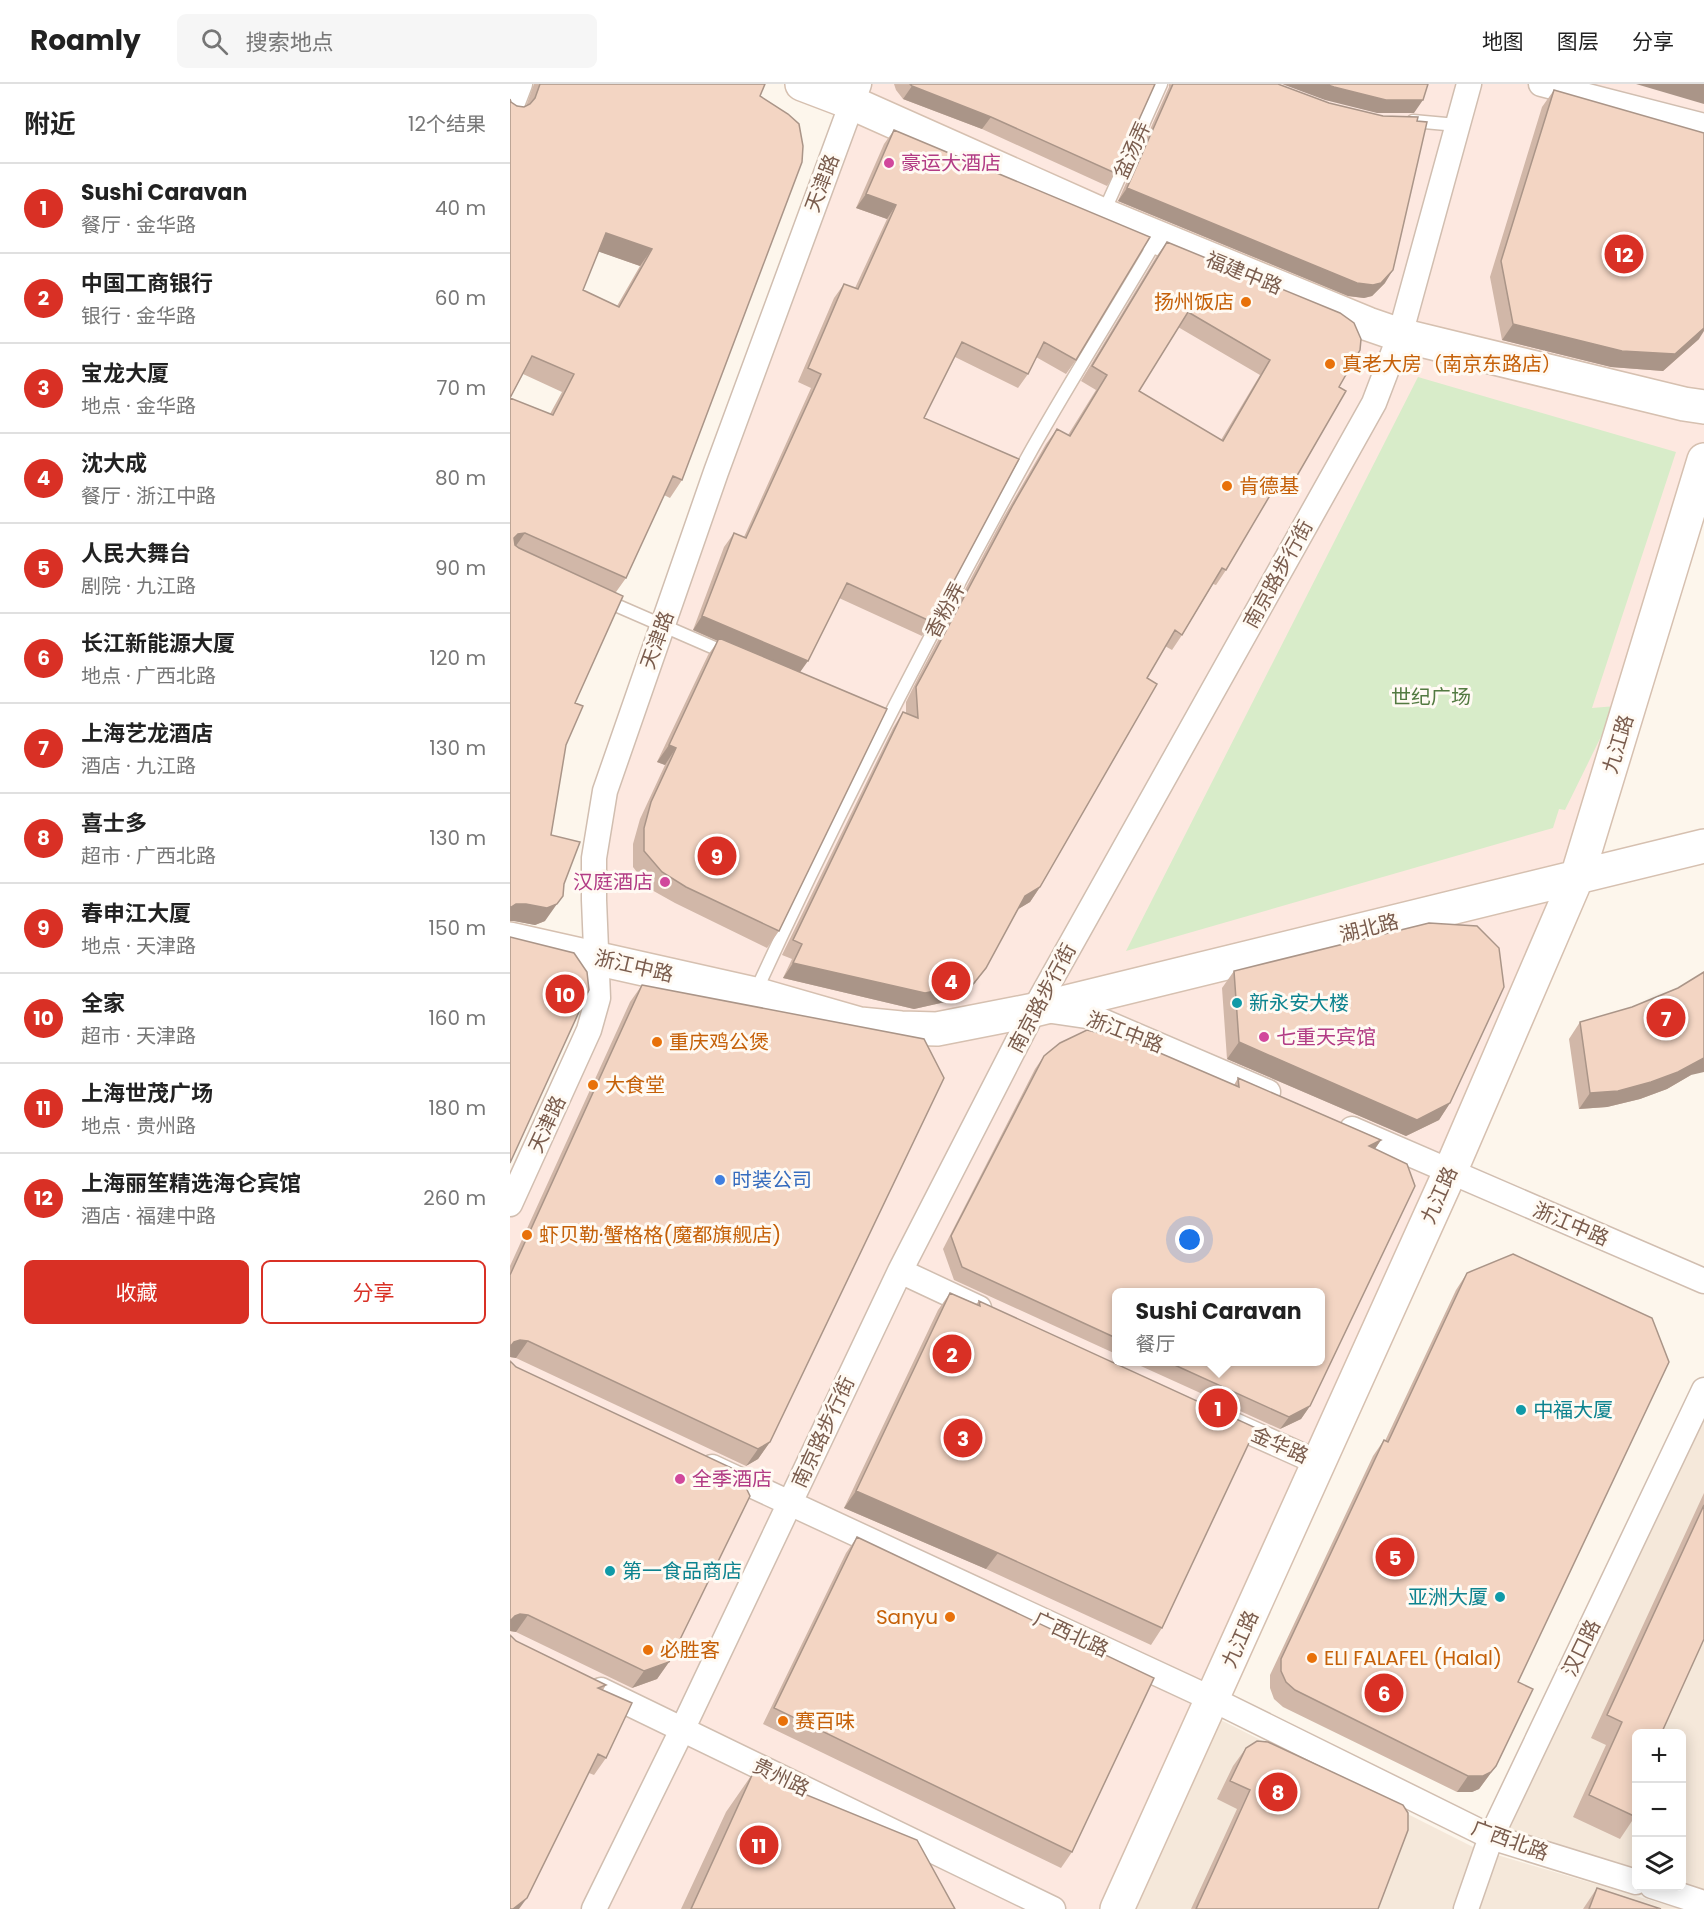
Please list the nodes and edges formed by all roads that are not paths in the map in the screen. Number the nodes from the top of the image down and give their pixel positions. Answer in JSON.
{"nodes":[{"id":1,"x":520,"y":84,"type":"edge"},
{"id":2,"x":802,"y":84,"type":"edge"},
{"id":3,"x":1161,"y":84,"type":"edge"},
{"id":4,"x":1469,"y":84,"type":"edge"},
{"id":5,"x":1541,"y":84,"type":"edge"},
{"id":6,"x":856,"y":94,"type":"edge"},
{"id":7,"x":510,"y":110,"type":"edge"},
{"id":8,"x":1396,"y":122,"type":"edge"},
{"id":9,"x":1457,"y":125,"type":"junction"},
{"id":10,"x":1704,"y":126,"type":"edge"},
{"id":11,"x":1103,"y":215,"type":"junction"},
{"id":12,"x":1158,"y":238,"type":"junction"},
{"id":13,"x":1400,"y":335,"type":"junction"},
{"id":14,"x":1704,"y":407,"type":"edge"},
{"id":15,"x":1704,"y":460,"type":"edge"},
{"id":16,"x":597,"y":597,"type":"edge"},
{"id":17,"x":661,"y":626,"type":"junction"},
{"id":18,"x":736,"y":658,"type":"edge"},
{"id":19,"x":1704,"y":846,"type":"edge"},
{"id":20,"x":1577,"y":877,"type":"junction"},
{"id":21,"x":510,"y":939,"type":"edge"},
{"id":22,"x":597,"y":958,"type":"junction"},
{"id":23,"x":755,"y":994,"type":"junction"},
{"id":24,"x":1034,"y":1010,"type":"junction"},
{"id":25,"x":1285,"y":1100,"type":"edge"},
{"id":26,"x":1329,"y":1119,"type":"edge"},
{"id":27,"x":1450,"y":1173,"type":"junction"},
{"id":28,"x":510,"y":1204,"type":"edge"},
{"id":29,"x":900,"y":1271,"type":"junction"},
{"id":30,"x":1704,"y":1281,"type":"edge"},
{"id":31,"x":998,"y":1317,"type":"edge"},
{"id":32,"x":1704,"y":1390,"type":"edge"},
{"id":33,"x":1202,"y":1410,"type":"edge"},
{"id":34,"x":692,"y":1457,"type":"edge"},
{"id":35,"x":1319,"y":1463,"type":"junction"},
{"id":36,"x":790,"y":1502,"type":"junction"},
{"id":37,"x":584,"y":1681,"type":"edge"},
{"id":38,"x":1212,"y":1700,"type":"junction"},
{"id":39,"x":682,"y":1730,"type":"junction"},
{"id":40,"x":1491,"y":1837,"type":"junction"},
{"id":41,"x":1632,"y":1881,"type":"edge"},
{"id":42,"x":1665,"y":1891,"type":"edge"},
{"id":43,"x":1704,"y":1903,"type":"edge"},
{"id":44,"x":594,"y":1909,"type":"edge"},
{"id":45,"x":1053,"y":1909,"type":"edge"},
{"id":46,"x":1117,"y":1909,"type":"edge"},
{"id":47,"x":1466,"y":1909,"type":"edge"}],
"edges":[{"from":1,"to":7,"type":"street"},
{"from":2,"to":6,"type":"street","name":"福建中路"},
{"from":3,"to":11,"type":"lane","name":"盆汤弄"},
{"from":4,"to":9,"type":"street","name":"南京路步行街"},
{"from":5,"to":10,"type":"street"},
{"from":6,"to":11,"type":"street","name":"福建中路"},
{"from":6,"to":17,"type":"street","name":"天津路"},
{"from":8,"to":9,"type":"lane"},
{"from":9,"to":13,"type":"street","name":"南京路步行街"},
{"from":11,"to":12,"type":"street","name":"福建中路"},
{"from":12,"to":13,"type":"street","name":"福建中路"},
{"from":12,"to":23,"type":"lane","name":"香粉弄"},
{"from":13,"to":14,"type":"street","name":"福建中路"},
{"from":13,"to":24,"type":"street","name":"南京路步行街"},
{"from":15,"to":20,"type":"street","name":"九江路"},
{"from":16,"to":17,"type":"lane"},
{"from":17,"to":18,"type":"lane"},
{"from":17,"to":22,"type":"street","name":"天津路"},
{"from":19,"to":20,"type":"street","name":"湖北路"},
{"from":20,"to":24,"type":"street","name":"湖北路"},
{"from":20,"to":27,"type":"street","name":"九江路"},
{"from":21,"to":22,"type":"street","name":"浙江中路"},
{"from":22,"to":23,"type":"street","name":"浙江中路"},
{"from":22,"to":28,"type":"street","name":"天津路"},
{"from":23,"to":24,"type":"street","name":"浙江中路"},
{"from":24,"to":25,"type":"street","name":"浙江中路"},
{"from":24,"to":29,"type":"street","name":"南京路步行街"},
{"from":26,"to":27,"type":"street","name":"浙江中路"},
{"from":27,"to":30,"type":"street","name":"浙江中路"},
{"from":27,"to":35,"type":"street","name":"九江路"},
{"from":29,"to":31,"type":"street"},
{"from":29,"to":36,"type":"street","name":"南京路步行街"},
{"from":32,"to":40,"type":"street","name":"汉口路"},
{"from":33,"to":35,"type":"street","name":"金华路"},
{"from":34,"to":36,"type":"street","name":"广西北路"},
{"from":35,"to":38,"type":"street","name":"九江路"},
{"from":36,"to":38,"type":"street","name":"广西北路"},
{"from":36,"to":39,"type":"street","name":"南京路步行街"},
{"from":37,"to":39,"type":"street","name":"贵州路"},
{"from":38,"to":40,"type":"street","name":"广西北路"},
{"from":38,"to":46,"type":"street","name":"九江路"},
{"from":39,"to":44,"type":"street","name":"南京路步行街"},
{"from":39,"to":45,"type":"street","name":"贵州路"},
{"from":40,"to":41,"type":"street","name":"广西北路"},
{"from":40,"to":47,"type":"street","name":"汉口路"},
{"from":42,"to":43,"type":"street"}]}
